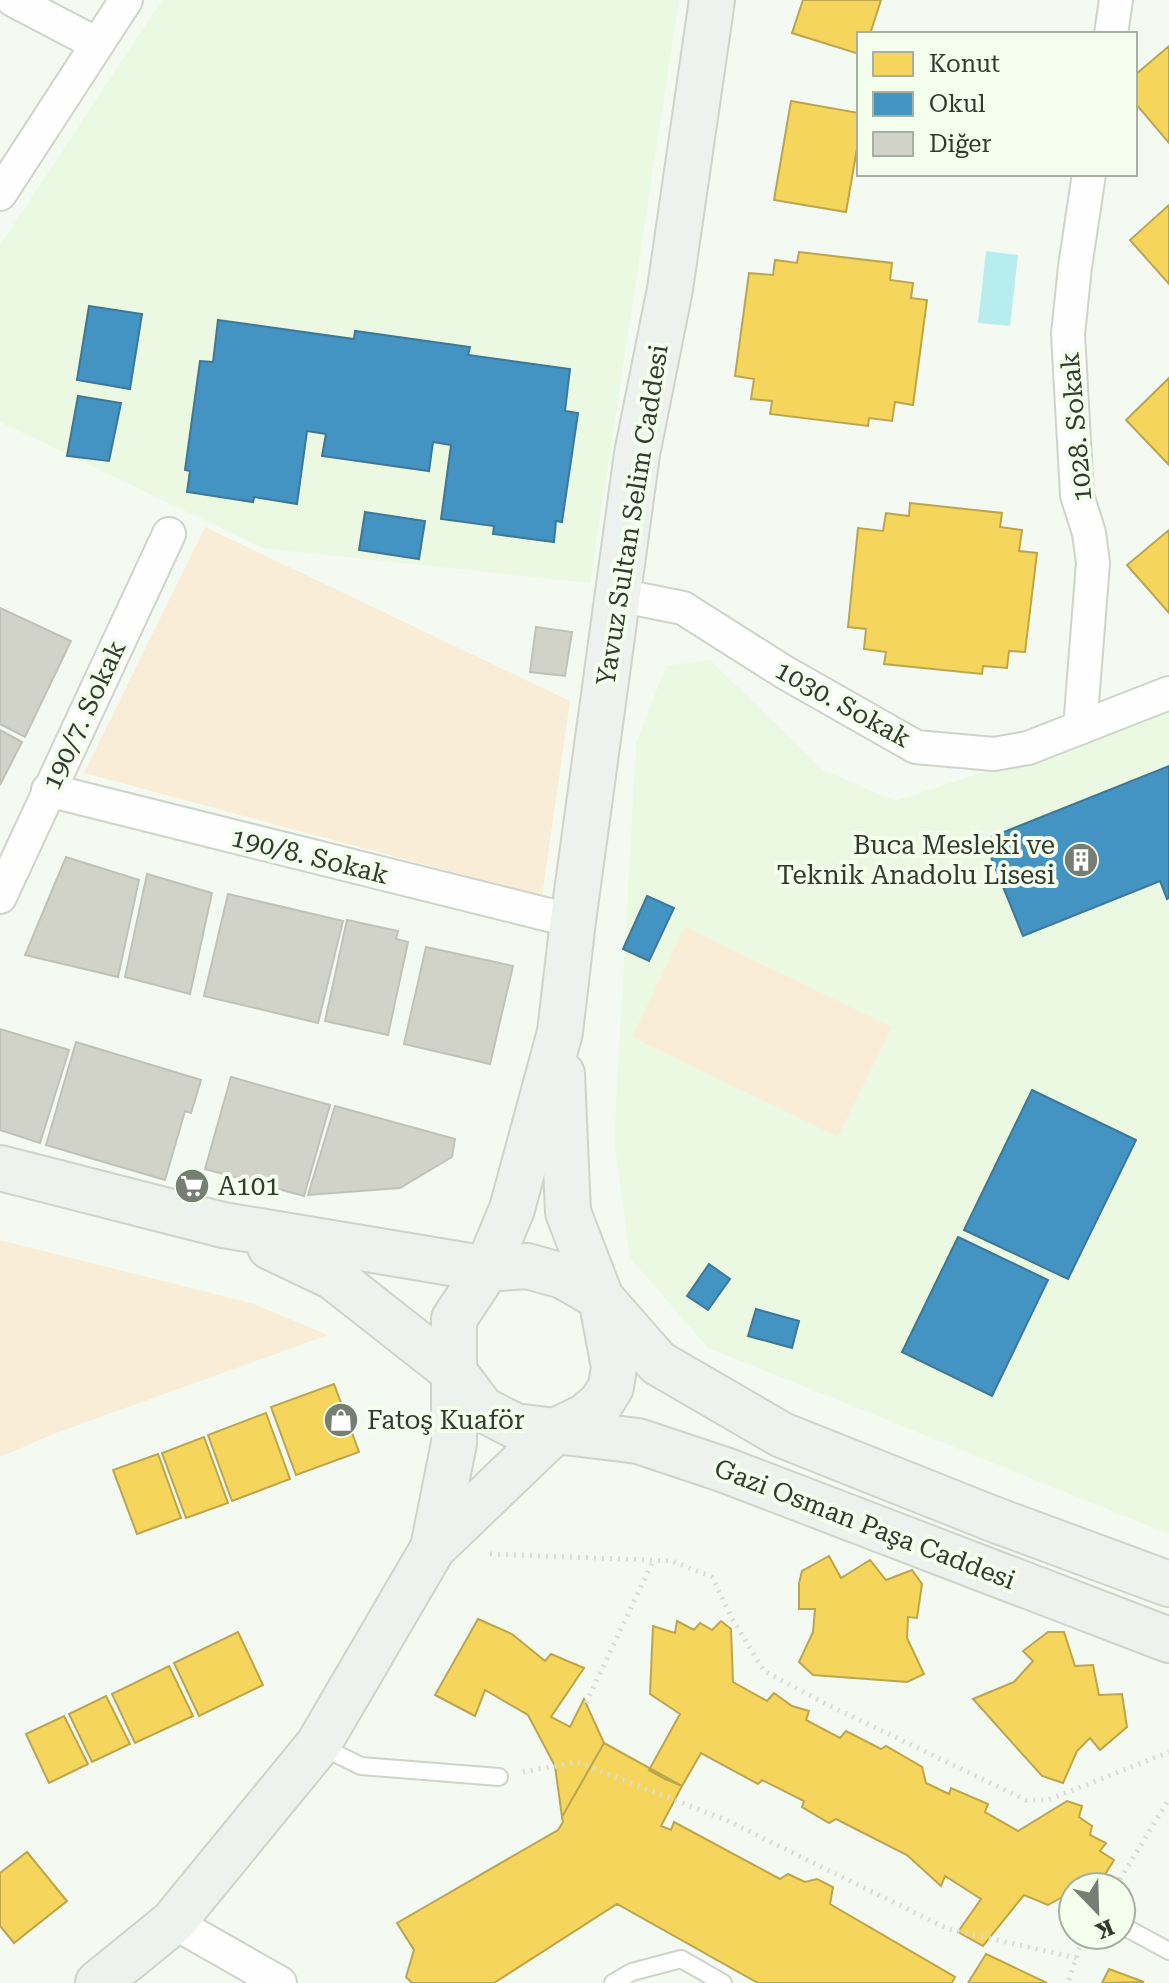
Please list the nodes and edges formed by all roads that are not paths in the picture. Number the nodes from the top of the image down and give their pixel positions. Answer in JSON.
{"nodes":[{"id":1,"x":13,"y":0,"type":"edge"},
{"id":2,"x":126,"y":0,"type":"edge"},
{"id":3,"x":712,"y":0,"type":"edge"},
{"id":4,"x":1116,"y":0,"type":"edge"},
{"id":5,"x":1111,"y":32,"type":"edge"},
{"id":6,"x":97,"y":44,"type":"junction"},
{"id":7,"x":1089,"y":176,"type":"edge"},
{"id":8,"x":0,"y":194,"type":"edge"},
{"id":9,"x":169,"y":534,"type":"dead end"},
{"id":10,"x":618,"y":595,"type":"junction"},
{"id":11,"x":1169,"y":693,"type":"edge"},
{"id":12,"x":1080,"y":728,"type":"junction"},
{"id":13,"x":48,"y":790,"type":"junction"},
{"id":14,"x":0,"y":897,"type":"edge"},
{"id":15,"x":573,"y":921,"type":"junction"},
{"id":16,"x":560,"y":1032,"type":"junction"},
{"id":17,"x":0,"y":1168,"type":"edge"},
{"id":18,"x":223,"y":1225,"type":"junction"},
{"id":19,"x":487,"y":1269,"type":"junction"},
{"id":20,"x":601,"y":1298,"type":"junction"},
{"id":21,"x":455,"y":1373,"type":"junction"},
{"id":22,"x":555,"y":1431,"type":"junction"},
{"id":23,"x":433,"y":1548,"type":"junction"},
{"id":24,"x":1169,"y":1584,"type":"edge"},
{"id":25,"x":1169,"y":1640,"type":"edge"},
{"id":26,"x":318,"y":1745,"type":"junction"},
{"id":27,"x":499,"y":1777,"type":"road end"},
{"id":28,"x":173,"y":1922,"type":"junction"},
{"id":29,"x":1137,"y":1934,"type":"edge"},
{"id":30,"x":1169,"y":1951,"type":"edge"},
{"id":31,"x":98,"y":1983,"type":"edge"},
{"id":32,"x":280,"y":1983,"type":"edge"},
{"id":33,"x":613,"y":1983,"type":"edge"},
{"id":34,"x":723,"y":1983,"type":"edge"}],
"edges":[{"from":1,"to":6,"type":"street"},
{"from":2,"to":6,"type":"street"},
{"from":3,"to":10,"type":"main road","name":"Yavuz Sultan Selim Caddesi"},
{"from":4,"to":5,"type":"street"},
{"from":6,"to":8,"type":"street"},
{"from":7,"to":12,"type":"street","name":"1028. Sokak"},
{"from":9,"to":13,"type":"street","name":"190/7. Sokak"},
{"from":10,"to":12,"type":"street","name":"1030. Sokak"},
{"from":10,"to":15,"type":"main road","name":"Yavuz Sultan Selim Caddesi"},
{"from":11,"to":12,"type":"street","name":"1030. Sokak"},
{"from":13,"to":14,"type":"street","name":"190/7. Sokak"},
{"from":13,"to":15,"type":"street","name":"190/8. Sokak"},
{"from":15,"to":16,"type":"main road","name":"Yavuz Sultan Selim Caddesi"},
{"from":16,"to":19,"type":"main road","name":"Yavuz Sultan Selim Caddesi"},
{"from":16,"to":20,"type":"main road","name":"Yavuz Sultan Selim Caddesi"},
{"from":17,"to":18,"type":"main road"},
{"from":18,"to":19,"type":"main road"},
{"from":18,"to":21,"type":"main road"},
{"from":19,"to":20,"type":"main road"},
{"from":19,"to":21,"type":"main road","name":"Yavuz Sultan Selim Caddesi"},
{"from":20,"to":22,"type":"main road"},
{"from":20,"to":24,"type":"main road","name":"Gazi Osman Paşa Caddesi"},
{"from":21,"to":22,"type":"main road"},
{"from":21,"to":23,"type":"main road","name":"Yavuz Sultan Selim Caddesi"},
{"from":22,"to":23,"type":"main road"},
{"from":22,"to":25,"type":"main road","name":"Gazi Osman Paşa Caddesi"},
{"from":23,"to":26,"type":"main road"},
{"from":26,"to":27,"type":"lane"},
{"from":26,"to":28,"type":"main road"},
{"from":28,"to":31,"type":"main road"},
{"from":28,"to":32,"type":"street"},
{"from":29,"to":30,"type":"lane"},
{"from":33,"to":34,"type":"lane"}]}
